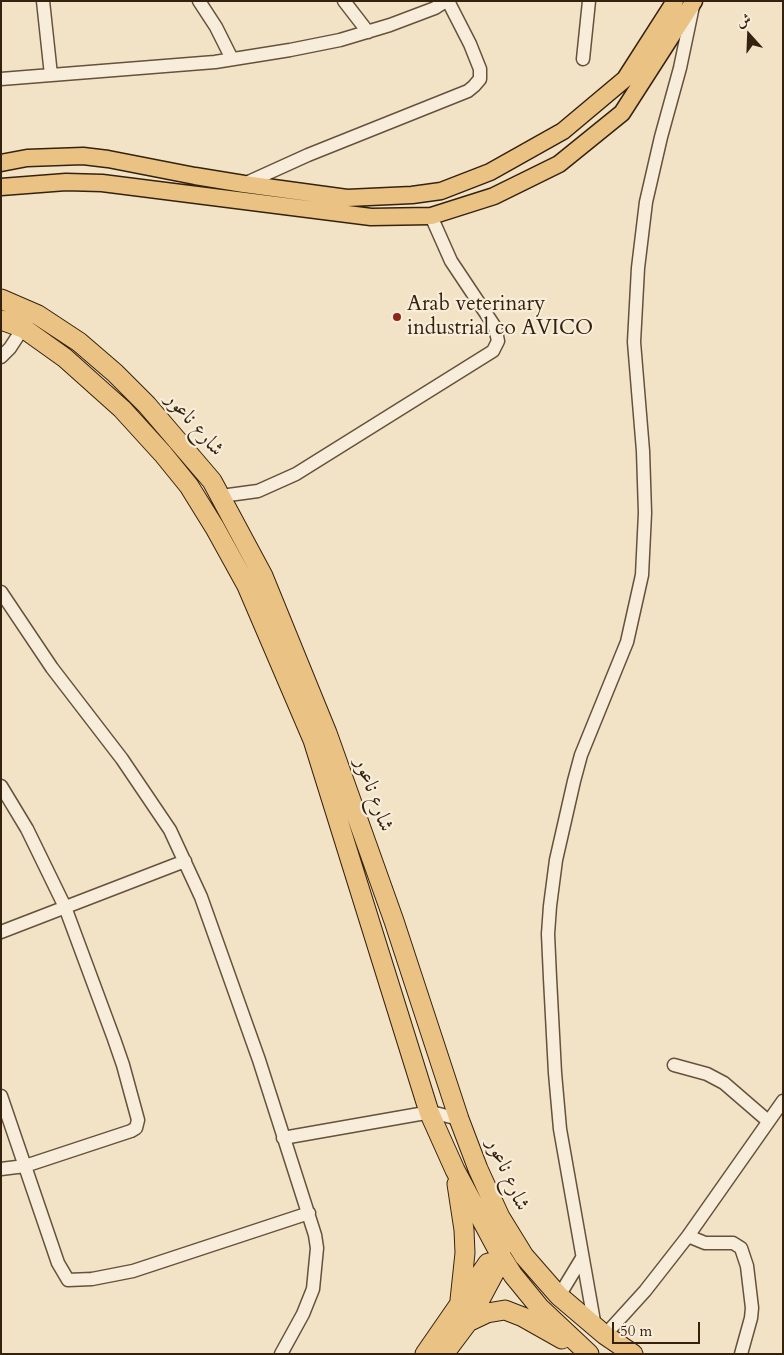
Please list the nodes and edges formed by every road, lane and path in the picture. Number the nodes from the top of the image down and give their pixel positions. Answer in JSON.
{"nodes":[{"id":1,"x":43,"y":1,"type":"edge"},
{"id":2,"x":200,"y":1,"type":"edge"},
{"id":3,"x":344,"y":1,"type":"edge"},
{"id":4,"x":447,"y":1,"type":"edge"},
{"id":5,"x":590,"y":1,"type":"edge"},
{"id":6,"x":675,"y":1,"type":"edge"},
{"id":7,"x":694,"y":1,"type":"edge"},
{"id":8,"x":368,"y":32,"type":"junction"},
{"id":9,"x":232,"y":59,"type":"junction"},
{"id":10,"x":583,"y":59,"type":"dead end"},
{"id":11,"x":50,"y":74,"type":"junction"},
{"id":12,"x":1,"y":79,"type":"edge"},
{"id":13,"x":68,"y":156,"type":"junction"},
{"id":14,"x":108,"y":158,"type":"junction"},
{"id":15,"x":1,"y":163,"type":"edge"},
{"id":16,"x":66,"y":182,"type":"junction"},
{"id":17,"x":102,"y":183,"type":"junction"},
{"id":18,"x":244,"y":184,"type":"junction"},
{"id":19,"x":1,"y":187,"type":"edge"},
{"id":20,"x":432,"y":216,"type":"junction"},
{"id":21,"x":1,"y":299,"type":"edge"},
{"id":22,"x":1,"y":320,"type":"edge"},
{"id":23,"x":23,"y":328,"type":"junction"},
{"id":24,"x":79,"y":342,"type":"junction"},
{"id":25,"x":1,"y":357,"type":"edge"},
{"id":26,"x":65,"y":358,"type":"junction"},
{"id":27,"x":221,"y":496,"type":"junction"},
{"id":28,"x":1,"y":592,"type":"edge"},
{"id":29,"x":1,"y":786,"type":"edge"},
{"id":30,"x":185,"y":861,"type":"junction"},
{"id":31,"x":66,"y":907,"type":"junction"},
{"id":32,"x":1,"y":932,"type":"edge"},
{"id":33,"x":674,"y":1065,"type":"dead end"},
{"id":34,"x":1,"y":1096,"type":"edge"},
{"id":35,"x":783,"y":1101,"type":"edge"},
{"id":36,"x":429,"y":1112,"type":"junction"},
{"id":37,"x":459,"y":1119,"type":"junction"},
{"id":38,"x":768,"y":1121,"type":"junction"},
{"id":39,"x":283,"y":1138,"type":"junction"},
{"id":40,"x":25,"y":1166,"type":"junction"},
{"id":41,"x":1,"y":1169,"type":"edge"},
{"id":42,"x":455,"y":1170,"type":"junction"},
{"id":43,"x":309,"y":1213,"type":"junction"},
{"id":44,"x":500,"y":1217,"type":"junction"},
{"id":45,"x":688,"y":1236,"type":"junction"},
{"id":46,"x":501,"y":1256,"type":"junction"},
{"id":47,"x":524,"y":1256,"type":"junction"},
{"id":48,"x":582,"y":1258,"type":"junction"},
{"id":49,"x":559,"y":1296,"type":"junction"},
{"id":50,"x":459,"y":1305,"type":"junction"},
{"id":51,"x":468,"y":1322,"type":"junction"},
{"id":52,"x":600,"y":1331,"type":"junction"},
{"id":53,"x":587,"y":1352,"type":"edge"},
{"id":54,"x":281,"y":1354,"type":"edge"},
{"id":55,"x":425,"y":1354,"type":"edge"},
{"id":56,"x":444,"y":1354,"type":"edge"},
{"id":57,"x":633,"y":1354,"type":"edge"},
{"id":58,"x":741,"y":1354,"type":"edge"}],
"edges":[{"from":1,"to":11,"type":"street"},
{"from":2,"to":9,"type":"street"},
{"from":3,"to":8,"type":"street"},
{"from":4,"to":8,"type":"street"},
{"from":4,"to":18,"type":"street"},
{"from":5,"to":10,"type":"street"},
{"from":6,"to":18,"type":"main road"},
{"from":7,"to":20,"type":"main road"},
{"from":7,"to":48,"type":"street"},
{"from":8,"to":9,"type":"street"},
{"from":9,"to":11,"type":"street"},
{"from":11,"to":12,"type":"street"},
{"from":13,"to":14,"type":"main road"},
{"from":13,"to":15,"type":"main road"},
{"from":13,"to":16,"type":"main road"},
{"from":14,"to":17,"type":"main road"},
{"from":14,"to":18,"type":"main road"},
{"from":16,"to":17,"type":"main road"},
{"from":16,"to":19,"type":"main road"},
{"from":17,"to":20,"type":"main road"},
{"from":20,"to":27,"type":"street"},
{"from":21,"to":24,"type":"highway","name":"شارع ناعور"},
{"from":22,"to":23,"type":"highway","name":"شارع ناعور"},
{"from":23,"to":25,"type":"street"},
{"from":23,"to":26,"type":"highway","name":"شارع ناعور"},
{"from":24,"to":26,"type":"highway"},
{"from":24,"to":27,"type":"highway","name":"شارع ناعور"},
{"from":26,"to":36,"type":"highway","name":"شارع ناعور"},
{"from":27,"to":37,"type":"highway","name":"شارع ناعور"},
{"from":28,"to":30,"type":"street"},
{"from":29,"to":31,"type":"street"},
{"from":30,"to":31,"type":"street"},
{"from":30,"to":39,"type":"street"},
{"from":31,"to":32,"type":"street"},
{"from":31,"to":40,"type":"street"},
{"from":33,"to":38,"type":"street"},
{"from":34,"to":40,"type":"street"},
{"from":35,"to":38,"type":"street"},
{"from":36,"to":37,"type":"street"},
{"from":36,"to":39,"type":"street"},
{"from":36,"to":42,"type":"highway","name":"شارع ناعور"},
{"from":37,"to":44,"type":"highway","name":"شارع ناعور"},
{"from":38,"to":45,"type":"street"},
{"from":39,"to":43,"type":"street"},
{"from":40,"to":41,"type":"street"},
{"from":40,"to":43,"type":"street"},
{"from":42,"to":46,"type":"highway","name":"شارع ناعور"},
{"from":42,"to":50,"type":"highway"},
{"from":43,"to":54,"type":"street"},
{"from":44,"to":46,"type":"highway"},
{"from":44,"to":47,"type":"highway","name":"شارع ناعور"},
{"from":45,"to":52,"type":"street"},
{"from":45,"to":58,"type":"street"},
{"from":46,"to":47,"type":"highway"},
{"from":46,"to":50,"type":"highway"},
{"from":46,"to":51,"type":"highway"},
{"from":46,"to":53,"type":"highway","name":"شارع ناعور"},
{"from":47,"to":49,"type":"highway","name":"شارع ناعور"},
{"from":48,"to":49,"type":"street"},
{"from":48,"to":52,"type":"street"},
{"from":49,"to":52,"type":"highway","name":"شارع ناعور"},
{"from":50,"to":55,"type":"highway"},
{"from":51,"to":53,"type":"highway"},
{"from":51,"to":56,"type":"highway"},
{"from":52,"to":57,"type":"highway","name":"شارع ناعور"}]}
